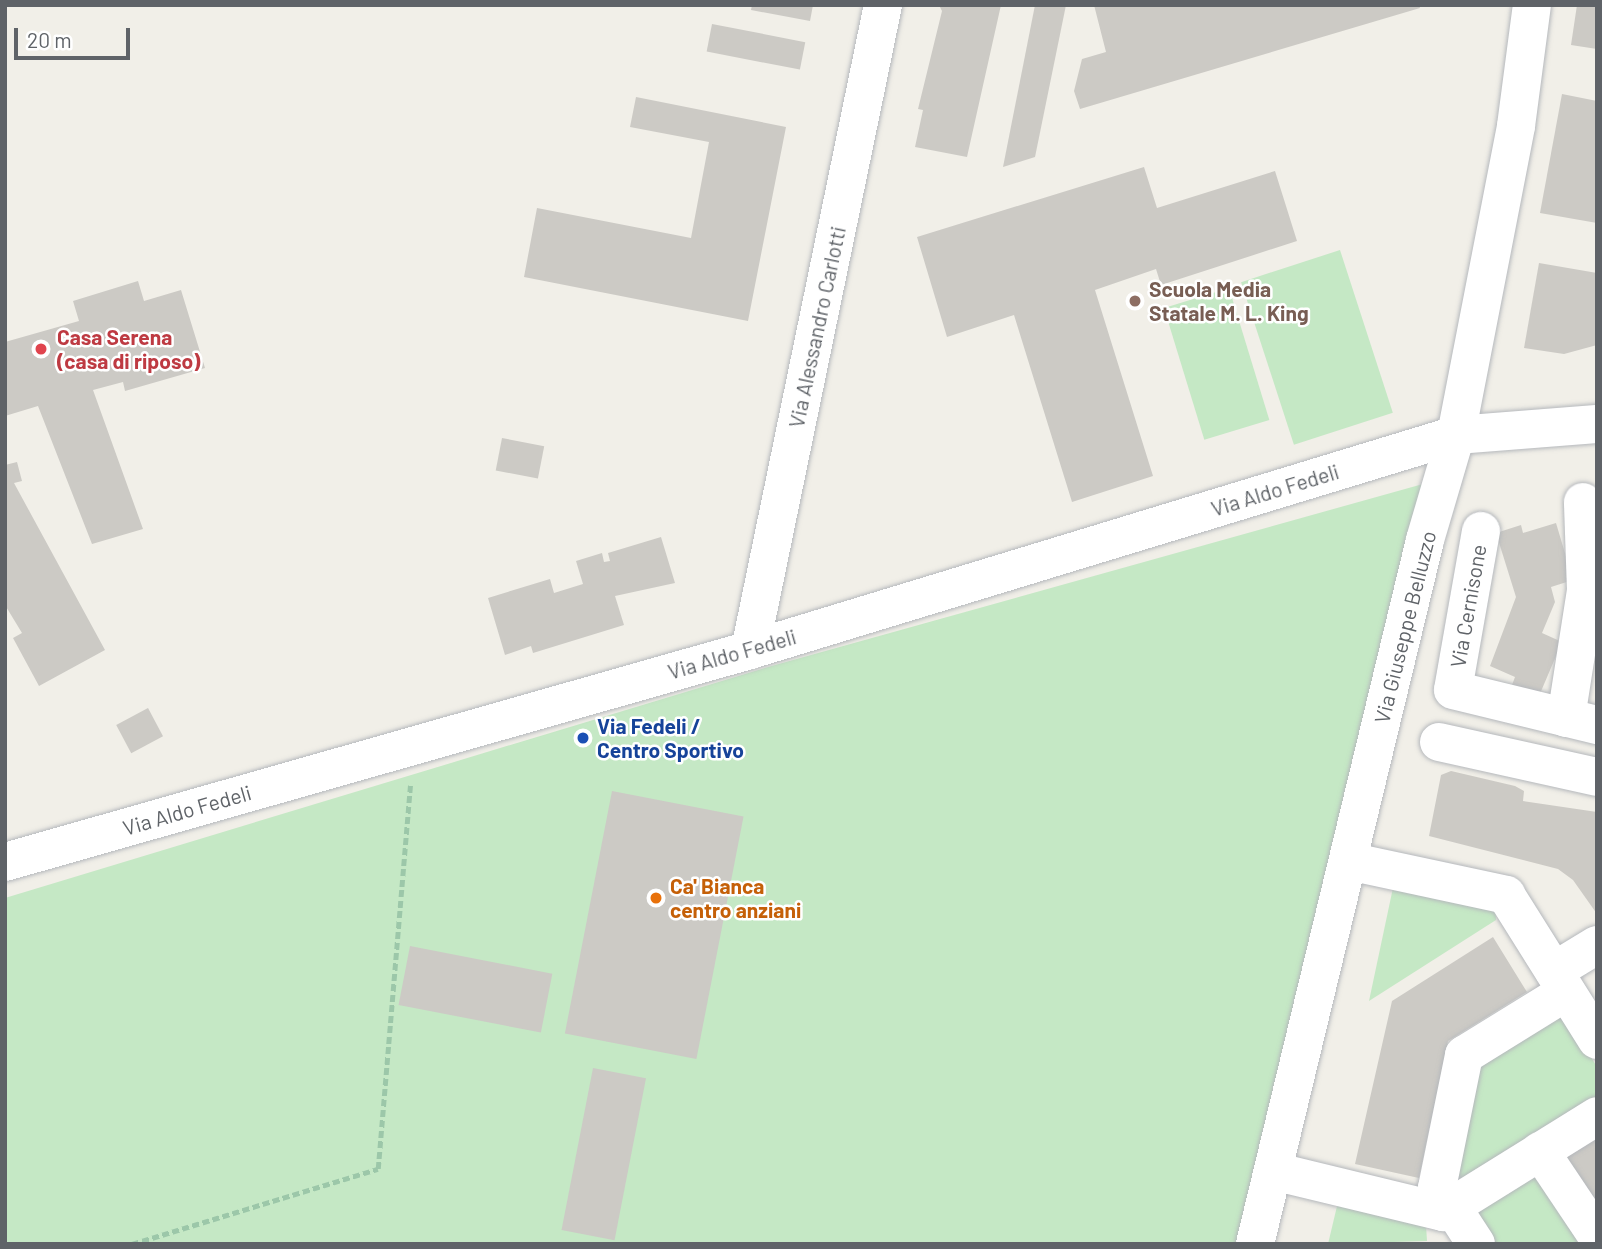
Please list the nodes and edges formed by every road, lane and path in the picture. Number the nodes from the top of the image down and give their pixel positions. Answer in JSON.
{"nodes":[{"id":1,"x":883,"y":5,"type":"edge"},
{"id":2,"x":1532,"y":5,"type":"edge"},
{"id":3,"x":1597,"y":424,"type":"edge"},
{"id":4,"x":1456,"y":435,"type":"junction"},
{"id":5,"x":1583,"y":502,"type":"dead end"},
{"id":6,"x":1481,"y":531,"type":"dead end"},
{"id":7,"x":1591,"y":591,"type":"edge"},
{"id":8,"x":750,"y":650,"type":"junction"},
{"id":9,"x":1581,"y":721,"type":"edge"},
{"id":10,"x":1439,"y":742,"type":"dead end"},
{"id":11,"x":1597,"y":777,"type":"edge"},
{"id":12,"x":410,"y":784,"type":"dead end"},
{"id":13,"x":5,"y":862,"type":"edge"},
{"id":14,"x":1348,"y":862,"type":"junction"},
{"id":15,"x":1597,"y":945,"type":"edge"},
{"id":16,"x":1560,"y":981,"type":"junction"},
{"id":17,"x":1597,"y":1040,"type":"edge"},
{"id":18,"x":1597,"y":1116,"type":"edge"},
{"id":19,"x":1541,"y":1151,"type":"junction"},
{"id":20,"x":1273,"y":1171,"type":"junction"},
{"id":21,"x":1458,"y":1228,"type":"edge"},
{"id":22,"x":1597,"y":1236,"type":"edge"},
{"id":23,"x":132,"y":1244,"type":"edge"},
{"id":24,"x":1255,"y":1244,"type":"edge"}],
"edges":[{"from":1,"to":8,"type":"street","name":"Via Alessandro Carlotti"},
{"from":2,"to":4,"type":"street","name":"Via Giuseppe Belluzzo"},
{"from":3,"to":4,"type":"street","name":"Via Aldo Fedeli"},
{"from":4,"to":8,"type":"street","name":"Via Aldo Fedeli"},
{"from":4,"to":14,"type":"street","name":"Via Giuseppe Belluzzo"},
{"from":5,"to":7,"type":"street","name":"Via Cernisone"},
{"from":6,"to":9,"type":"street","name":"Via Cernisone"},
{"from":7,"to":9,"type":"street","name":"Via Cernisone"},
{"from":8,"to":13,"type":"street","name":"Via Aldo Fedeli"},
{"from":10,"to":11,"type":"street"},
{"from":12,"to":23,"type":"path"},
{"from":14,"to":16,"type":"street"},
{"from":14,"to":20,"type":"street","name":"Via Giuseppe Belluzzo"},
{"from":15,"to":16,"type":"street"},
{"from":16,"to":17,"type":"street"},
{"from":16,"to":21,"type":"street"},
{"from":18,"to":19,"type":"street"},
{"from":19,"to":21,"type":"street"},
{"from":19,"to":22,"type":"street"},
{"from":20,"to":21,"type":"street"},
{"from":20,"to":24,"type":"street","name":"Via Giuseppe Belluzzo"}]}
